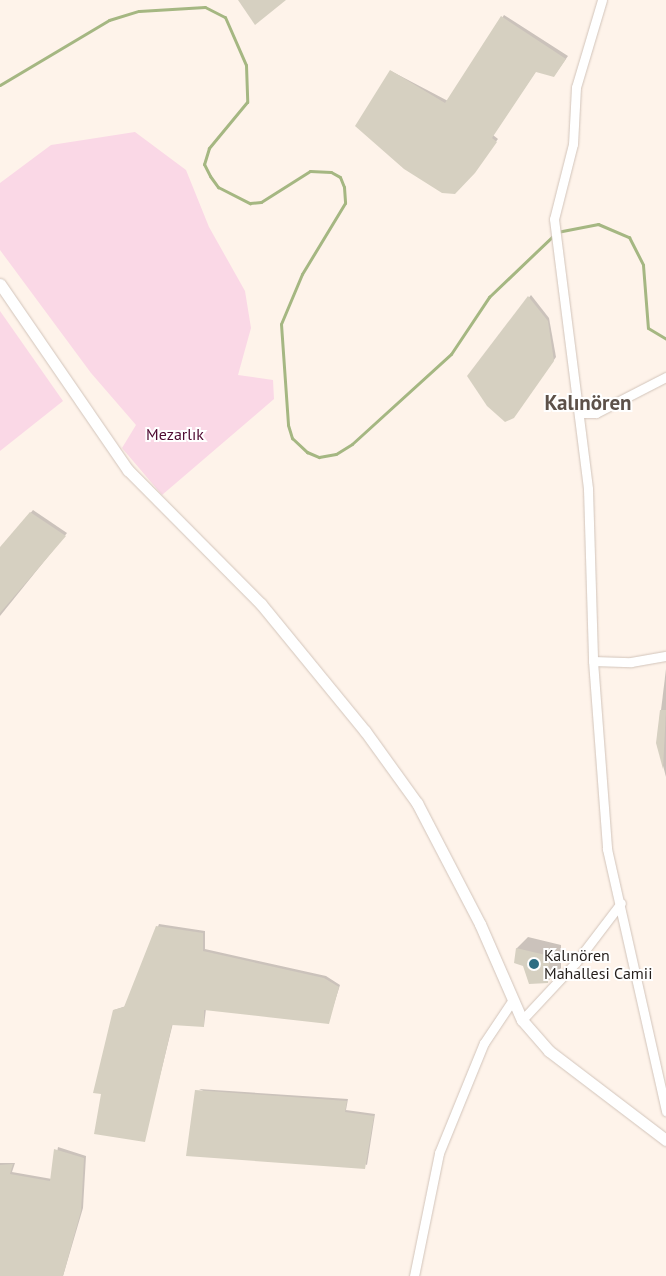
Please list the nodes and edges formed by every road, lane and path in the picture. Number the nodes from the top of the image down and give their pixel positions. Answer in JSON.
{"nodes":[{"id":1,"x":602,"y":0,"type":"edge"},
{"id":2,"x":0,"y":284,"type":"edge"},
{"id":3,"x":666,"y":377,"type":"edge"},
{"id":4,"x":580,"y":413,"type":"junction"},
{"id":5,"x":666,"y":656,"type":"edge"},
{"id":6,"x":593,"y":661,"type":"junction"},
{"id":7,"x":621,"y":903,"type":"junction"},
{"id":8,"x":512,"y":1000,"type":"junction"},
{"id":9,"x":522,"y":1020,"type":"junction"},
{"id":10,"x":666,"y":1112,"type":"edge"},
{"id":11,"x":666,"y":1140,"type":"edge"},
{"id":12,"x":414,"y":1276,"type":"edge"}],
"edges":[{"from":1,"to":4,"type":"street"},
{"from":2,"to":8,"type":"street"},
{"from":3,"to":4,"type":"street"},
{"from":4,"to":6,"type":"street"},
{"from":5,"to":6,"type":"street"},
{"from":6,"to":7,"type":"street"},
{"from":7,"to":9,"type":"street"},
{"from":7,"to":10,"type":"street"},
{"from":8,"to":9,"type":"street"},
{"from":8,"to":12,"type":"street"},
{"from":9,"to":11,"type":"street"}]}
